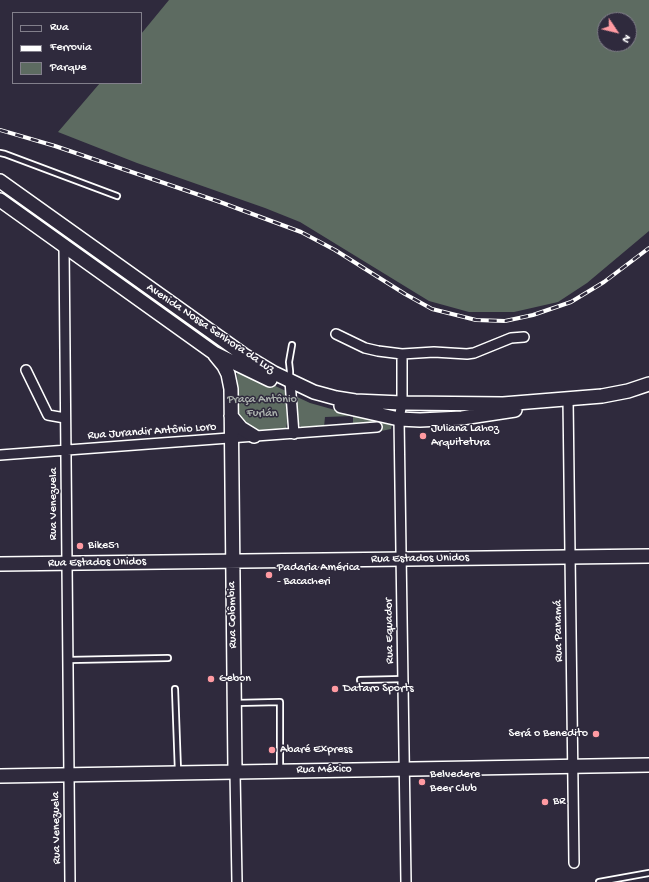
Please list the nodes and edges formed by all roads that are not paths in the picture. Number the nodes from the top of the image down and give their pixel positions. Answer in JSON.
{"nodes":[{"id":1,"x":0,"y":154,"type":"edge"},
{"id":2,"x":0,"y":181,"type":"edge"},
{"id":3,"x":117,"y":196,"type":"dead end"},
{"id":4,"x":0,"y":200,"type":"edge"},
{"id":5,"x":64,"y":246,"type":"junction"},
{"id":6,"x":336,"y":334,"type":"dead end"},
{"id":7,"x":524,"y":337,"type":"dead end"},
{"id":8,"x":292,"y":345,"type":"dead end"},
{"id":9,"x":214,"y":353,"type":"junction"},
{"id":10,"x":402,"y":354,"type":"junction"},
{"id":11,"x":26,"y":370,"type":"dead end"},
{"id":12,"x":649,"y":384,"type":"edge"},
{"id":13,"x":290,"y":386,"type":"junction"},
{"id":14,"x":568,"y":399,"type":"junction"},
{"id":15,"x":402,"y":403,"type":"junction"},
{"id":16,"x":231,"y":416,"type":"junction"},
{"id":17,"x":66,"y":418,"type":"junction"},
{"id":18,"x":399,"y":419,"type":"junction"},
{"id":19,"x":377,"y":427,"type":"dead end"},
{"id":20,"x":294,"y":434,"type":"junction"},
{"id":21,"x":254,"y":436,"type":"junction"},
{"id":22,"x":232,"y":438,"type":"junction"},
{"id":23,"x":66,"y":450,"type":"junction"},
{"id":24,"x":0,"y":455,"type":"edge"},
{"id":25,"x":649,"y":556,"type":"edge"},
{"id":26,"x":570,"y":557,"type":"junction"},
{"id":27,"x":401,"y":559,"type":"junction"},
{"id":28,"x":233,"y":561,"type":"junction"},
{"id":29,"x":67,"y":563,"type":"junction"},
{"id":30,"x":0,"y":564,"type":"edge"},
{"id":31,"x":168,"y":658,"type":"dead end"},
{"id":32,"x":68,"y":660,"type":"junction"},
{"id":33,"x":403,"y":679,"type":"junction"},
{"id":34,"x":360,"y":680,"type":"dead end"},
{"id":35,"x":175,"y":689,"type":"dead end"},
{"id":36,"x":234,"y":703,"type":"junction"},
{"id":37,"x":649,"y":765,"type":"edge"},
{"id":38,"x":573,"y":766,"type":"junction"},
{"id":39,"x":404,"y":769,"type":"junction"},
{"id":40,"x":280,"y":771,"type":"junction"},
{"id":41,"x":235,"y":772,"type":"junction"},
{"id":42,"x":178,"y":773,"type":"junction"},
{"id":43,"x":69,"y":775,"type":"junction"},
{"id":44,"x":0,"y":776,"type":"edge"},
{"id":45,"x":574,"y":863,"type":"dead end"},
{"id":46,"x":649,"y":873,"type":"edge"},
{"id":47,"x":70,"y":882,"type":"edge"},
{"id":48,"x":237,"y":882,"type":"edge"},
{"id":49,"x":406,"y":882,"type":"edge"},
{"id":50,"x":599,"y":882,"type":"edge"}],
"edges":[{"from":1,"to":3,"type":"lane"},
{"from":2,"to":13,"type":"main road","name":"Avenida Nossa Senhora da Luz"},
{"from":4,"to":5,"type":"main road","name":"Avenida Nossa Senhora da Luz"},
{"from":5,"to":9,"type":"main road","name":"Avenida Nossa Senhora da Luz"},
{"from":5,"to":17,"type":"street","name":"Rua Venezuela"},
{"from":6,"to":10,"type":"street"},
{"from":7,"to":10,"type":"street"},
{"from":8,"to":13,"type":"lane"},
{"from":9,"to":13,"type":"main road","name":"Avenida Nossa Senhora da Luz"},
{"from":9,"to":16,"type":"main road","name":"Rua Colômbia"},
{"from":10,"to":15,"type":"street","name":"Rua Equador"},
{"from":11,"to":17,"type":"street"},
{"from":12,"to":14,"type":"main road","name":"Avenida Nossa Senhora da Luz"},
{"from":13,"to":15,"type":"main road","name":"Avenida Nossa Senhora da Luz"},
{"from":13,"to":18,"type":"main road","name":"Avenida Nossa Senhora da Luz"},
{"from":13,"to":20,"type":"street"},
{"from":14,"to":15,"type":"main road","name":"Avenida Nossa Senhora da Luz"},
{"from":14,"to":18,"type":"main road","name":"Avenida Nossa Senhora da Luz"},
{"from":14,"to":26,"type":"street","name":"Rua Panamá"},
{"from":15,"to":18,"type":"street","name":"Rua Equador"},
{"from":16,"to":21,"type":"main road"},
{"from":16,"to":22,"type":"main road","name":"Rua Colômbia"},
{"from":17,"to":23,"type":"street","name":"Rua Venezuela"},
{"from":18,"to":27,"type":"street","name":"Rua Equador"},
{"from":19,"to":20,"type":"street","name":"Rua Jurandir Antônio Loro"},
{"from":20,"to":21,"type":"street","name":"Rua Jurandir Antônio Loro"},
{"from":21,"to":22,"type":"street","name":"Rua Jurandir Antônio Loro"},
{"from":22,"to":23,"type":"street","name":"Rua Jurandir Antônio Loro"},
{"from":22,"to":28,"type":"main road","name":"Rua Colômbia"},
{"from":23,"to":24,"type":"street","name":"Rua Jurandir Antônio Loro"},
{"from":23,"to":29,"type":"street","name":"Rua Venezuela"},
{"from":25,"to":26,"type":"main road","name":"Rua Estados Unidos"},
{"from":26,"to":27,"type":"main road","name":"Rua Estados Unidos"},
{"from":26,"to":38,"type":"street","name":"Rua Panamá"},
{"from":27,"to":28,"type":"main road","name":"Rua Estados Unidos"},
{"from":27,"to":33,"type":"street","name":"Rua Equador"},
{"from":28,"to":29,"type":"main road","name":"Rua Estados Unidos"},
{"from":28,"to":36,"type":"main road","name":"Rua Colômbia"},
{"from":29,"to":30,"type":"main road","name":"Rua Estados Unidos"},
{"from":29,"to":32,"type":"street","name":"Rua Venezuela"},
{"from":31,"to":32,"type":"lane"},
{"from":32,"to":43,"type":"street","name":"Rua Venezuela"},
{"from":33,"to":34,"type":"lane"},
{"from":33,"to":39,"type":"street","name":"Rua Equador"},
{"from":35,"to":42,"type":"lane"},
{"from":36,"to":40,"type":"lane"},
{"from":36,"to":41,"type":"main road","name":"Rua Colômbia"},
{"from":37,"to":38,"type":"main road","name":"Rua México"},
{"from":38,"to":39,"type":"main road","name":"Rua México"},
{"from":38,"to":45,"type":"street","name":"Rua Panamá"},
{"from":39,"to":40,"type":"main road","name":"Rua México"},
{"from":39,"to":49,"type":"street","name":"Rua Equador"},
{"from":40,"to":41,"type":"main road","name":"Rua México"},
{"from":41,"to":42,"type":"main road","name":"Rua México"},
{"from":41,"to":48,"type":"street","name":"Rua Colômbia"},
{"from":42,"to":43,"type":"main road","name":"Rua México"},
{"from":43,"to":44,"type":"main road","name":"Rua México"},
{"from":43,"to":47,"type":"street","name":"Rua Venezuela"},
{"from":46,"to":50,"type":"lane"}]}
